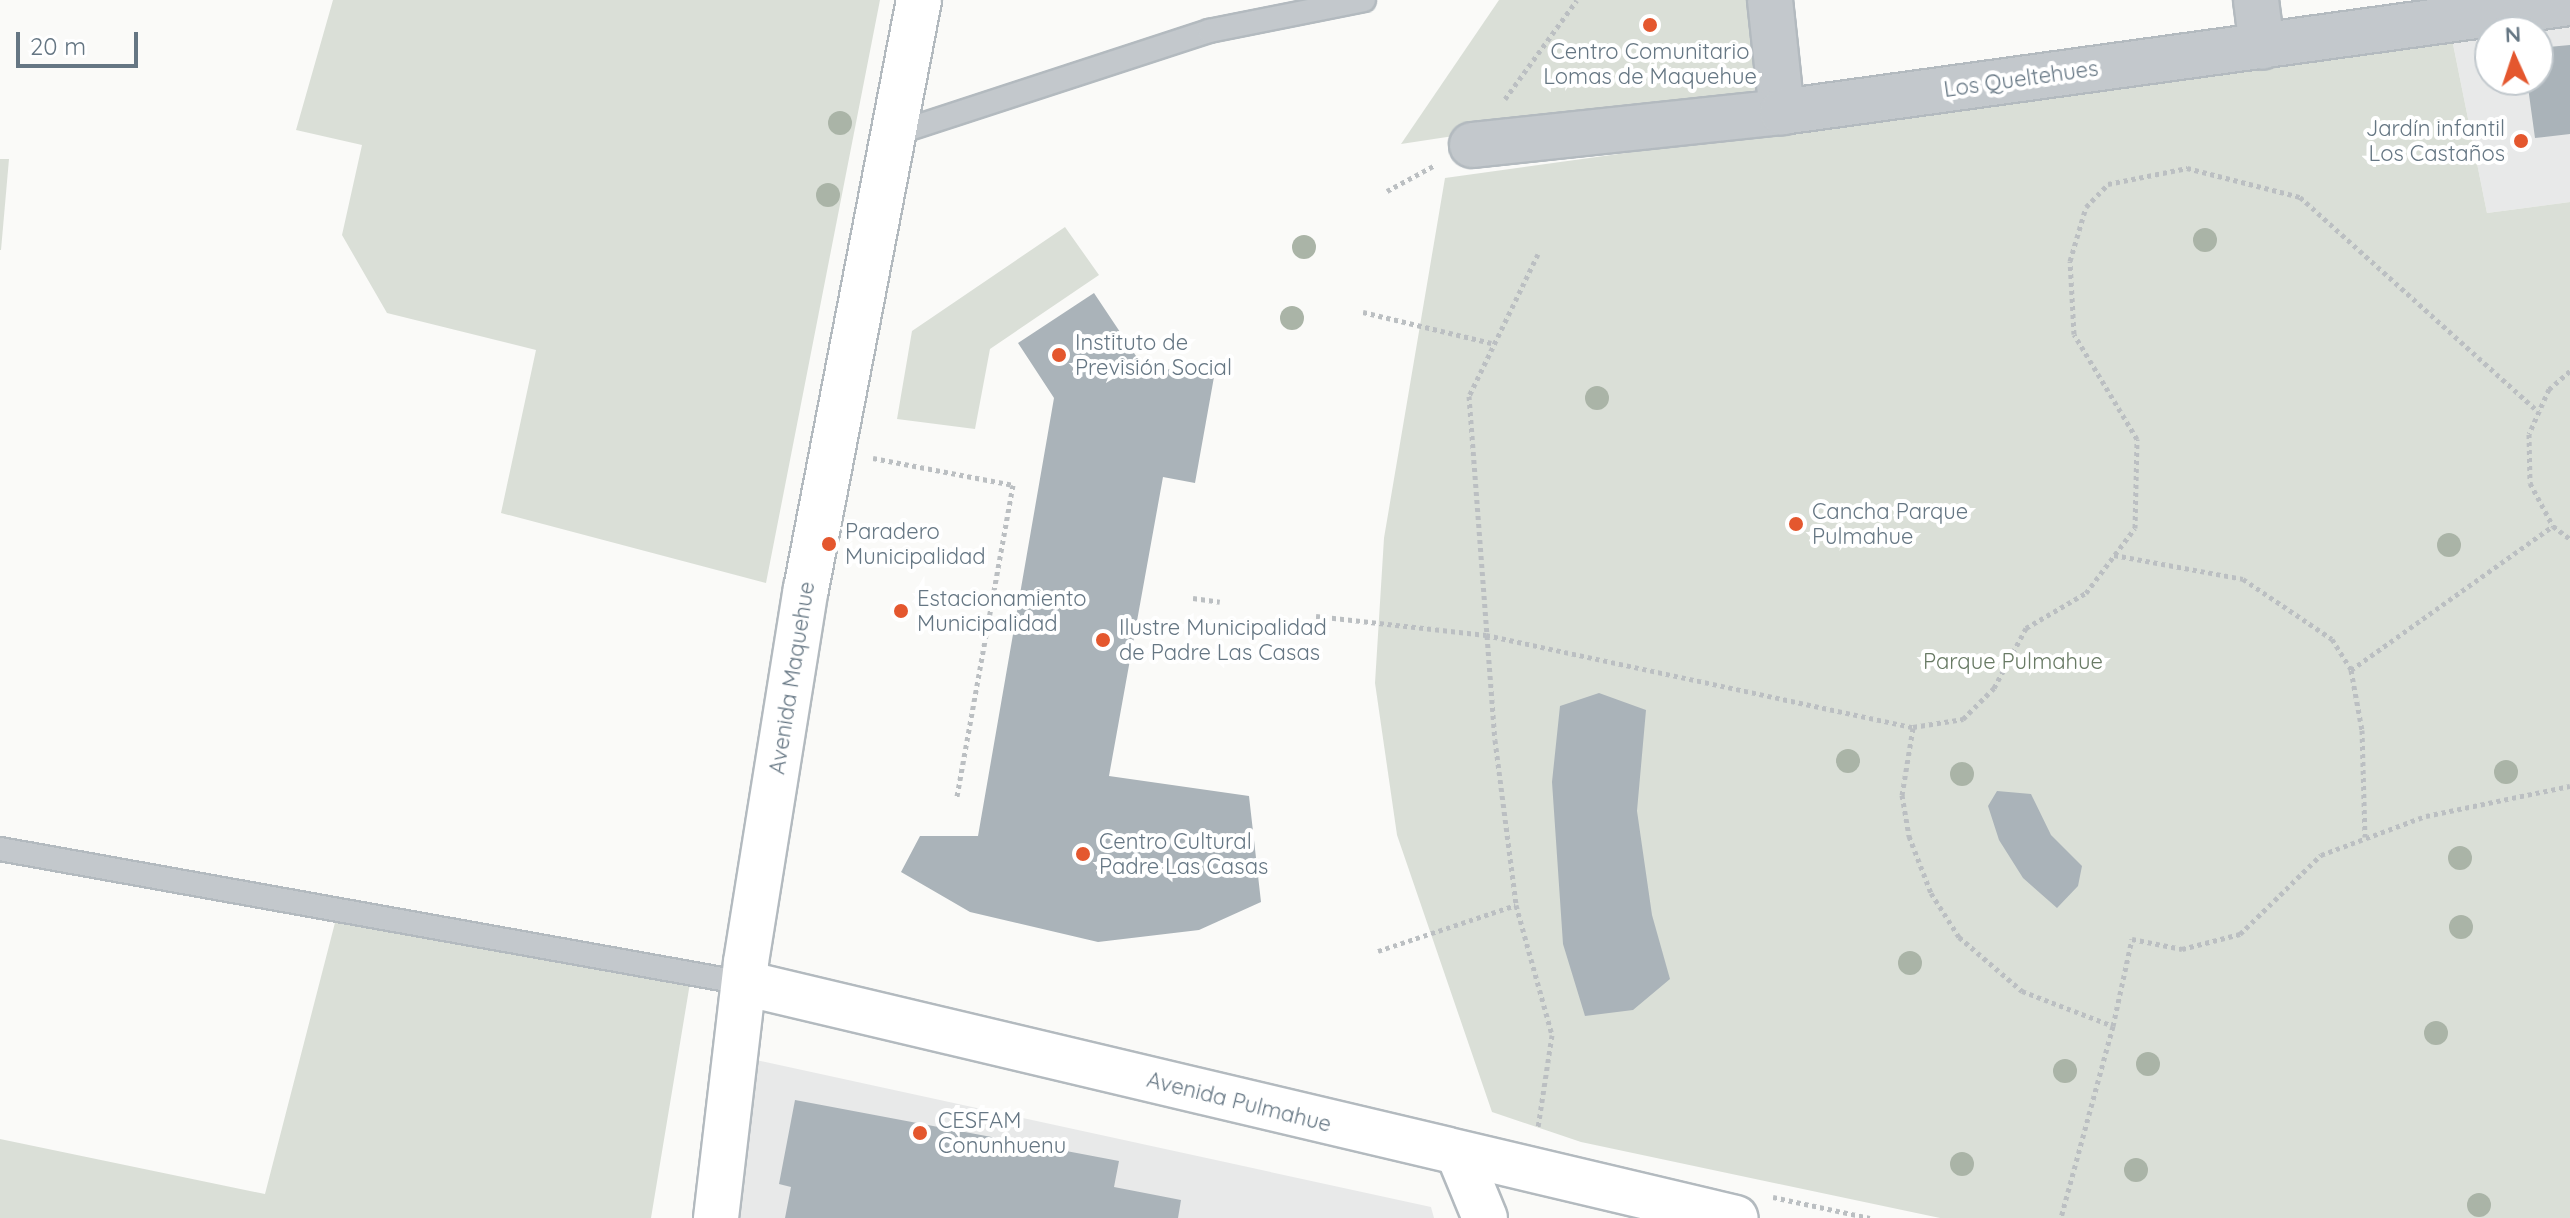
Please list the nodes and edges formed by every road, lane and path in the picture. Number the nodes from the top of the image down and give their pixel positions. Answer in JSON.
{"nodes":[{"id":1,"x":919,"y":0,"type":"edge"},
{"id":2,"x":1364,"y":0,"type":"edge"},
{"id":3,"x":1577,"y":0,"type":"edge"},
{"id":4,"x":1770,"y":0,"type":"edge"},
{"id":5,"x":2256,"y":0,"type":"edge"},
{"id":6,"x":2570,"y":3,"type":"edge"},
{"id":7,"x":2262,"y":47,"type":"junction"},
{"id":8,"x":1782,"y":112,"type":"junction"},
{"id":9,"x":891,"y":135,"type":"junction"},
{"id":10,"x":1472,"y":145,"type":"junction"},
{"id":11,"x":1387,"y":191,"type":"dead end"},
{"id":12,"x":1538,"y":254,"type":"dead end"},
{"id":13,"x":1363,"y":312,"type":"dead end"},
{"id":14,"x":1491,"y":343,"type":"junction"},
{"id":15,"x":2570,"y":371,"type":"edge"},
{"id":16,"x":2539,"y":412,"type":"junction"},
{"id":17,"x":831,"y":451,"type":"junction"},
{"id":18,"x":2553,"y":526,"type":"junction"},
{"id":19,"x":2570,"y":539,"type":"edge"},
{"id":20,"x":2113,"y":555,"type":"junction"},
{"id":21,"x":1193,"y":598,"type":"dead end"},
{"id":22,"x":1220,"y":602,"type":"dead end"},
{"id":23,"x":1316,"y":616,"type":"dead end"},
{"id":24,"x":1486,"y":635,"type":"junction"},
{"id":25,"x":2351,"y":670,"type":"junction"},
{"id":26,"x":1913,"y":727,"type":"junction"},
{"id":27,"x":2570,"y":786,"type":"edge"},
{"id":28,"x":957,"y":797,"type":"dead end"},
{"id":29,"x":2365,"y":837,"type":"junction"},
{"id":30,"x":0,"y":849,"type":"edge"},
{"id":31,"x":1516,"y":905,"type":"junction"},
{"id":32,"x":1378,"y":951,"type":"dead end"},
{"id":33,"x":744,"y":983,"type":"junction"},
{"id":34,"x":2113,"y":1026,"type":"junction"},
{"id":35,"x":1534,"y":1145,"type":"dead end"},
{"id":36,"x":1459,"y":1155,"type":"junction"},
{"id":37,"x":716,"y":1218,"type":"edge"},
{"id":38,"x":1485,"y":1218,"type":"edge"},
{"id":39,"x":1736,"y":1218,"type":"edge"},
{"id":40,"x":2061,"y":1218,"type":"edge"}],
"edges":[{"from":1,"to":9,"type":"main road","name":"Avenida Maquehue"},
{"from":2,"to":9,"type":"lane"},
{"from":3,"to":10,"type":"path"},
{"from":4,"to":8,"type":"street"},
{"from":5,"to":7,"type":"street"},
{"from":6,"to":7,"type":"street","name":"Los Queltehues"},
{"from":7,"to":8,"type":"street","name":"Los Queltehues"},
{"from":8,"to":10,"type":"street","name":"Los Queltehues"},
{"from":9,"to":17,"type":"main road","name":"Avenida Maquehue"},
{"from":10,"to":11,"type":"path"},
{"from":12,"to":14,"type":"path"},
{"from":13,"to":14,"type":"path"},
{"from":14,"to":24,"type":"path"},
{"from":15,"to":16,"type":"path"},
{"from":16,"to":18,"type":"path"},
{"from":16,"to":20,"type":"path"},
{"from":17,"to":28,"type":"path"},
{"from":17,"to":33,"type":"main road","name":"Avenida Maquehue"},
{"from":18,"to":19,"type":"path"},
{"from":18,"to":25,"type":"path"},
{"from":20,"to":25,"type":"path"},
{"from":20,"to":26,"type":"path"},
{"from":21,"to":22,"type":"path"},
{"from":23,"to":24,"type":"path"},
{"from":24,"to":26,"type":"path"},
{"from":24,"to":31,"type":"path"},
{"from":25,"to":29,"type":"path"},
{"from":26,"to":34,"type":"path"},
{"from":27,"to":29,"type":"path"},
{"from":29,"to":34,"type":"path"},
{"from":30,"to":33,"type":"lane"},
{"from":31,"to":32,"type":"path"},
{"from":31,"to":35,"type":"path"},
{"from":33,"to":36,"type":"main road","name":"Avenida Pulmahue"},
{"from":33,"to":37,"type":"main road","name":"Avenida Maquehue"},
{"from":34,"to":40,"type":"path"},
{"from":36,"to":38,"type":"main road"},
{"from":36,"to":39,"type":"main road","name":"Avenida Pulmahue"}]}
